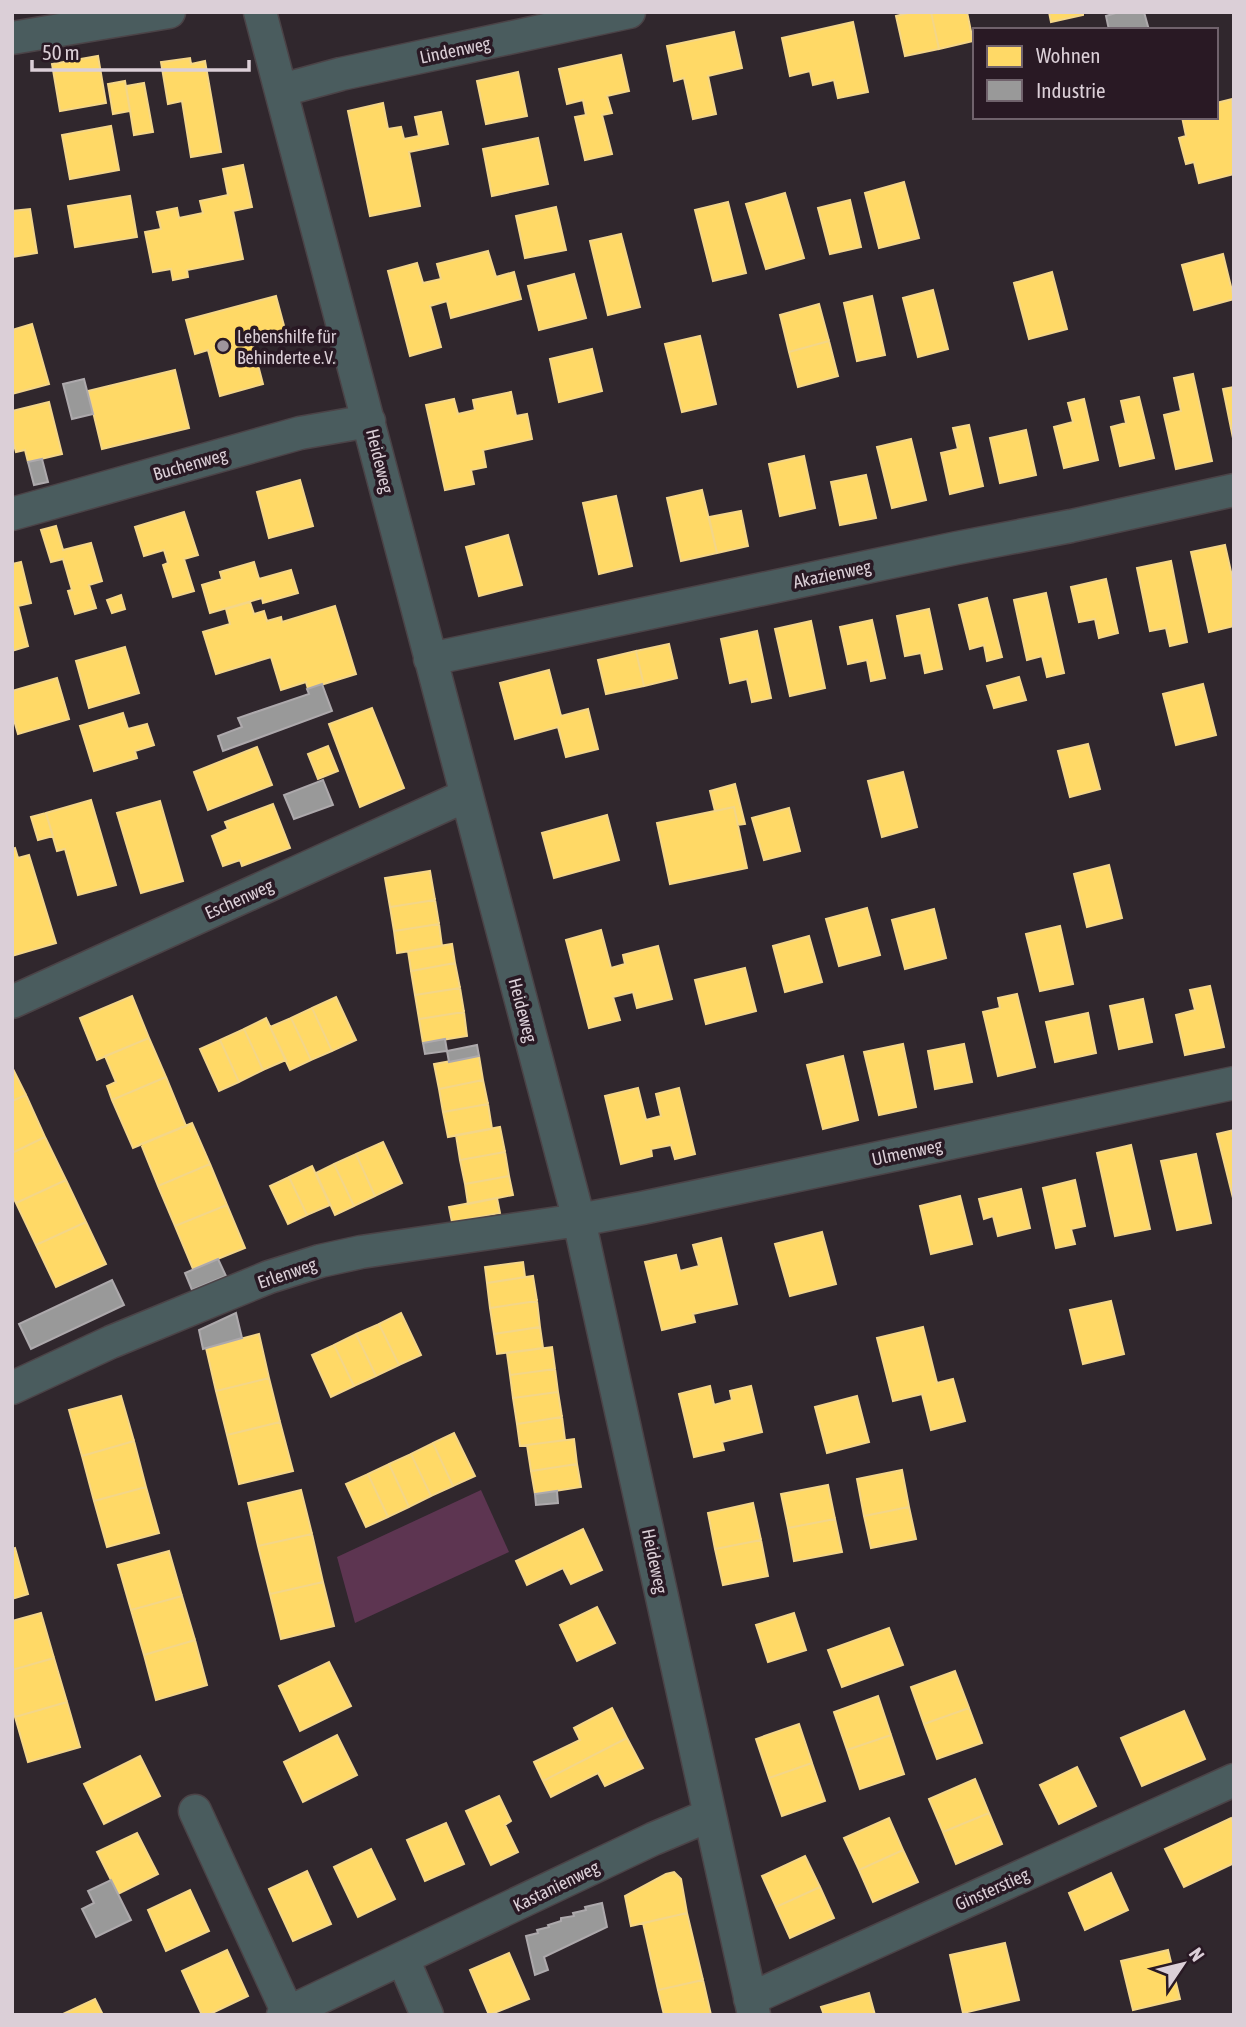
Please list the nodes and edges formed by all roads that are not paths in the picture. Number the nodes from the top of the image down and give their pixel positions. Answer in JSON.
{"nodes":[{"id":1,"x":169,"y":12,"type":"edge"},
{"id":2,"x":260,"y":12,"type":"edge"},
{"id":3,"x":629,"y":12,"type":"edge"},
{"id":4,"x":12,"y":38,"type":"edge"},
{"id":5,"x":282,"y":90,"type":"junction"},
{"id":6,"x":369,"y":421,"type":"junction"},
{"id":7,"x":1234,"y":490,"type":"edge"},
{"id":8,"x":12,"y":514,"type":"edge"},
{"id":9,"x":430,"y":659,"type":"junction"},
{"id":10,"x":466,"y":796,"type":"junction"},
{"id":11,"x":12,"y":1002,"type":"edge"},
{"id":12,"x":1234,"y":1083,"type":"edge"},
{"id":13,"x":579,"y":1220,"type":"junction"},
{"id":14,"x":12,"y":1388,"type":"edge"},
{"id":15,"x":1234,"y":1780,"type":"edge"},
{"id":16,"x":195,"y":1811,"type":"dead end"},
{"id":17,"x":710,"y":1815,"type":"junction"},
{"id":18,"x":403,"y":1959,"type":"junction"},
{"id":19,"x":752,"y":2007,"type":"edge"},
{"id":20,"x":285,"y":2014,"type":"edge"},
{"id":21,"x":427,"y":2015,"type":"edge"}],
"edges":[{"from":1,"to":4,"type":"street"},
{"from":2,"to":5,"type":"street","name":"Heideweg"},
{"from":3,"to":5,"type":"street","name":"Lindenweg"},
{"from":5,"to":6,"type":"street","name":"Heideweg"},
{"from":6,"to":8,"type":"street","name":"Buchenweg"},
{"from":6,"to":9,"type":"street","name":"Heideweg"},
{"from":7,"to":9,"type":"street","name":"Akazienweg"},
{"from":9,"to":10,"type":"street","name":"Heideweg"},
{"from":10,"to":11,"type":"street","name":"Eschenweg"},
{"from":10,"to":13,"type":"street","name":"Heideweg"},
{"from":12,"to":13,"type":"street","name":"Ulmenweg"},
{"from":13,"to":14,"type":"street","name":"Erlenweg"},
{"from":13,"to":17,"type":"street","name":"Heideweg"},
{"from":15,"to":19,"type":"street","name":"Ginsterstieg"},
{"from":16,"to":20,"type":"street","name":"Kastanienweg"},
{"from":17,"to":18,"type":"street","name":"Kastanienweg"},
{"from":17,"to":19,"type":"street","name":"Heideweg"},
{"from":18,"to":20,"type":"street","name":"Kastanienweg"},
{"from":18,"to":21,"type":"street"}]}
